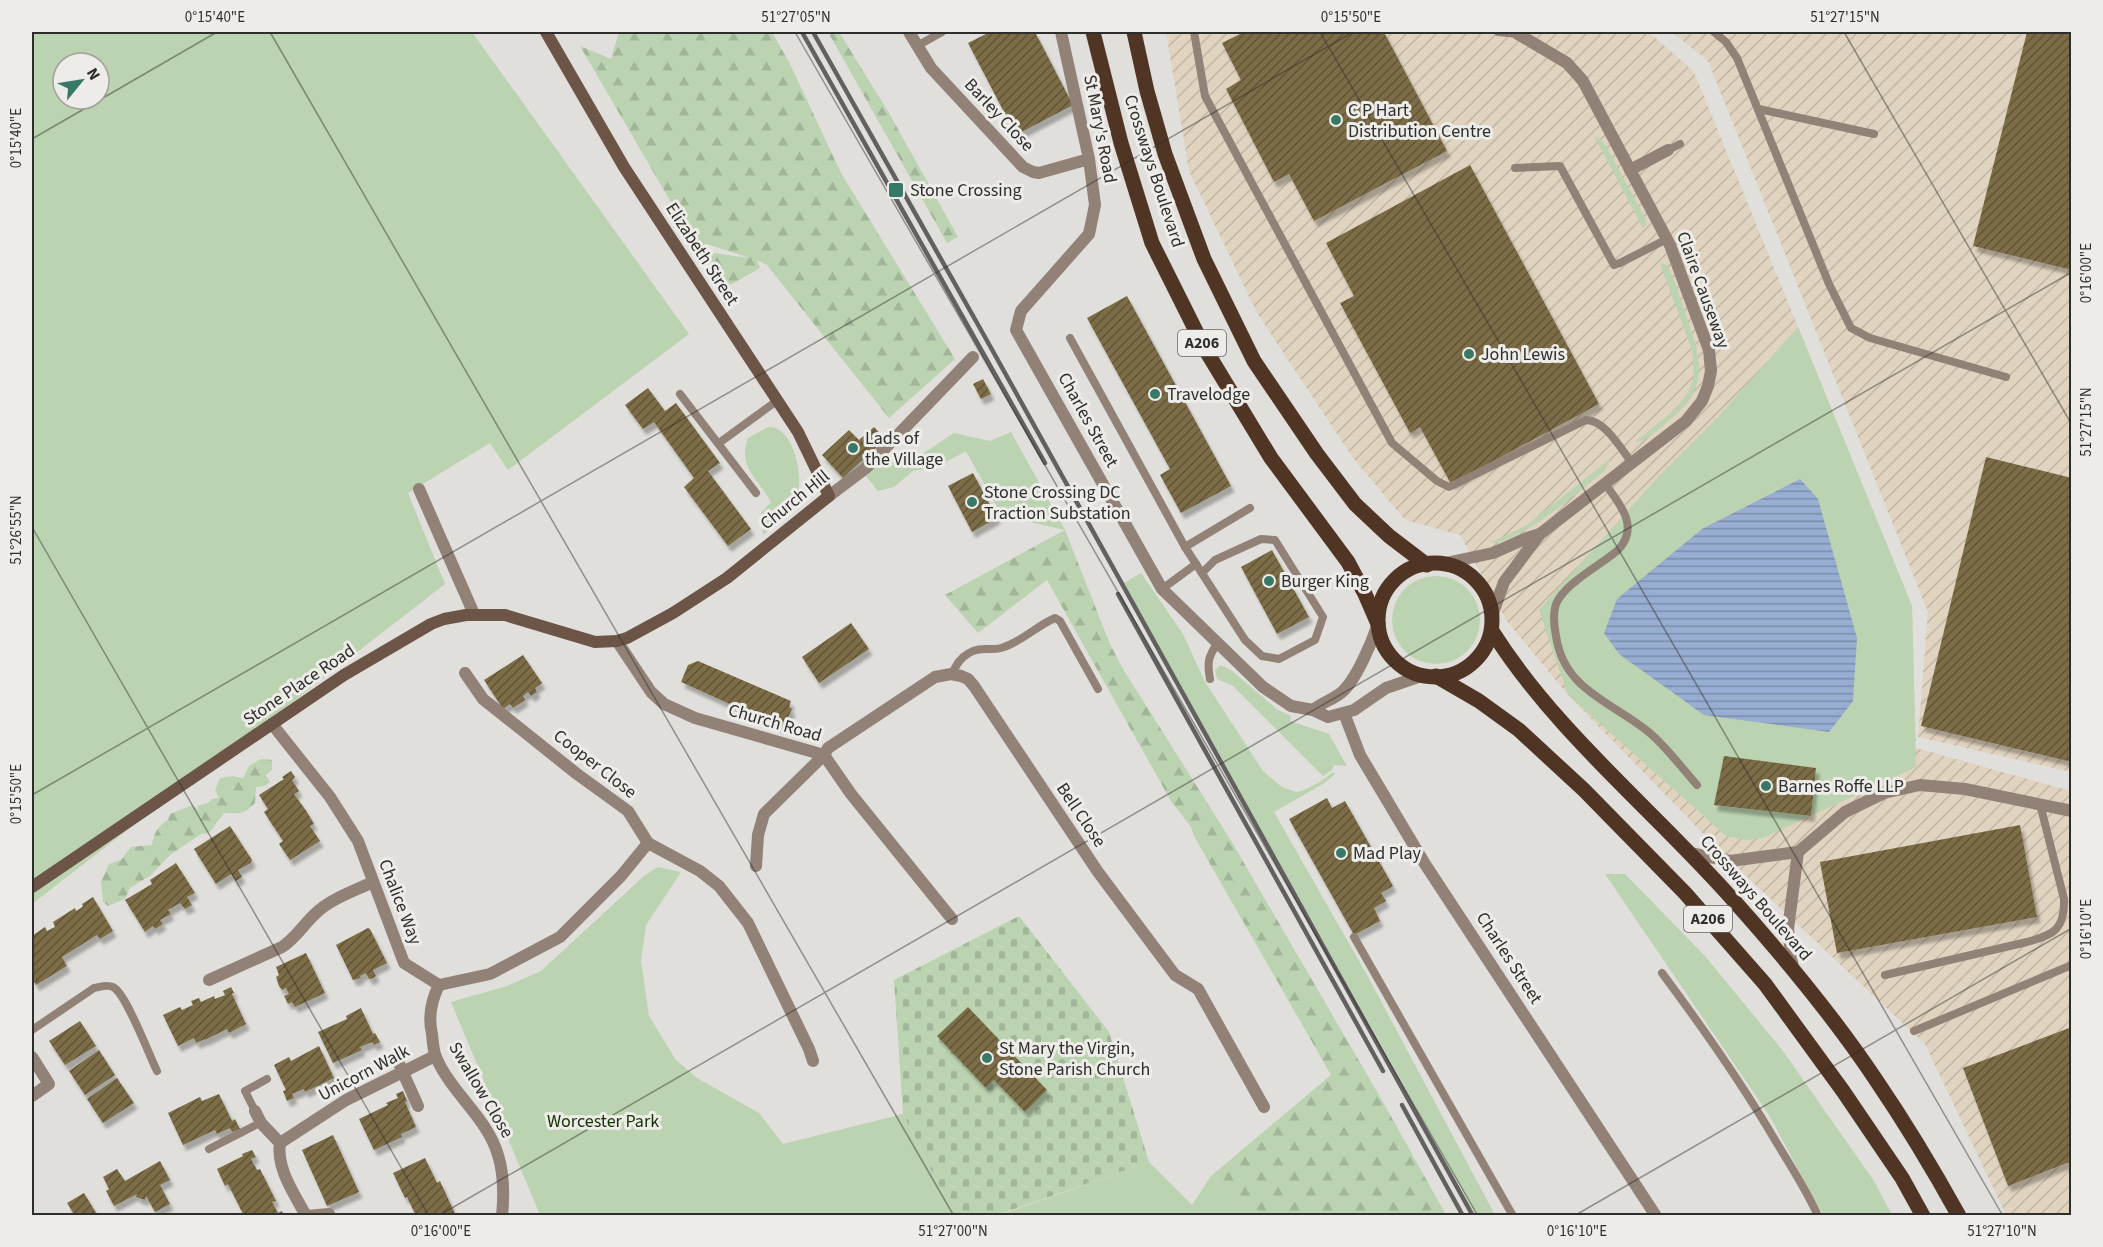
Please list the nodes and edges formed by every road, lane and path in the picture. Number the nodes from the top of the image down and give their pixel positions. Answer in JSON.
{"nodes":[{"id":1,"x":546,"y":32,"type":"edge"},
{"id":2,"x":909,"y":32,"type":"edge"},
{"id":3,"x":942,"y":32,"type":"edge"},
{"id":4,"x":1061,"y":32,"type":"edge"},
{"id":5,"x":1093,"y":32,"type":"edge"},
{"id":6,"x":1134,"y":32,"type":"edge"},
{"id":7,"x":1194,"y":32,"type":"edge"},
{"id":8,"x":1498,"y":32,"type":"edge"},
{"id":9,"x":1714,"y":32,"type":"edge"},
{"id":10,"x":1518,"y":34,"type":"joint"},
{"id":11,"x":917,"y":46,"type":"junction"},
{"id":12,"x":1759,"y":109,"type":"junction"},
{"id":13,"x":1874,"y":134,"type":"dead end"},
{"id":14,"x":1680,"y":144,"type":"dead end"},
{"id":15,"x":1668,"y":150,"type":"joint"},
{"id":16,"x":1089,"y":159,"type":"junction"},
{"id":17,"x":1515,"y":168,"type":"dead end"},
{"id":18,"x":1630,"y":170,"type":"junction"},
{"id":19,"x":1089,"y":234,"type":"joint"},
{"id":20,"x":1667,"y":239,"type":"junction"},
{"id":21,"x":1070,"y":338,"type":"dead end"},
{"id":22,"x":973,"y":357,"type":"dead end"},
{"id":23,"x":2006,"y":377,"type":"dead end"},
{"id":24,"x":680,"y":394,"type":"dead end"},
{"id":25,"x":778,"y":400,"type":"junction"},
{"id":26,"x":719,"y":443,"type":"junction"},
{"id":27,"x":1632,"y":463,"type":"junction"},
{"id":28,"x":1605,"y":484,"type":"junction"},
{"id":29,"x":419,"y":489,"type":"dead end"},
{"id":30,"x":756,"y":493,"type":"dead end"},
{"id":31,"x":829,"y":496,"type":"junction"},
{"id":32,"x":1250,"y":508,"type":"dead end"},
{"id":33,"x":1540,"y":534,"type":"junction"},
{"id":34,"x":1185,"y":547,"type":"junction"},
{"id":35,"x":1196,"y":564,"type":"junction"},
{"id":36,"x":1434,"y":564,"type":"junction"},
{"id":37,"x":1202,"y":573,"type":"junction"},
{"id":38,"x":1162,"y":589,"type":"junction"},
{"id":39,"x":474,"y":614,"type":"junction"},
{"id":40,"x":1492,"y":616,"type":"junction"},
{"id":41,"x":1378,"y":624,"type":"junction"},
{"id":42,"x":1492,"y":631,"type":"junction"},
{"id":43,"x":617,"y":641,"type":"junction"},
{"id":44,"x":1218,"y":643,"type":"junction"},
{"id":45,"x":465,"y":673,"type":"dead end"},
{"id":46,"x":952,"y":674,"type":"junction"},
{"id":47,"x":1430,"y":675,"type":"junction"},
{"id":48,"x":1210,"y":679,"type":"dead end"},
{"id":49,"x":1098,"y":689,"type":"dead end"},
{"id":50,"x":1313,"y":710,"type":"junction"},
{"id":51,"x":1344,"y":713,"type":"junction"},
{"id":52,"x":272,"y":724,"type":"junction"},
{"id":53,"x":824,"y":755,"type":"junction"},
{"id":54,"x":1697,"y":785,"type":"dead end"},
{"id":55,"x":2040,"y":804,"type":"junction"},
{"id":56,"x":2072,"y":811,"type":"edge"},
{"id":57,"x":648,"y":843,"type":"junction"},
{"id":58,"x":1798,"y":852,"type":"junction"},
{"id":59,"x":1690,"y":853,"type":"junction"},
{"id":60,"x":756,"y":866,"type":"dead end"},
{"id":61,"x":373,"y":882,"type":"junction"},
{"id":62,"x":32,"y":887,"type":"edge"},
{"id":63,"x":952,"y":919,"type":"dead end"},
{"id":64,"x":1354,"y":937,"type":"dead end"},
{"id":65,"x":2072,"y":965,"type":"edge"},
{"id":66,"x":1793,"y":971,"type":"junction"},
{"id":67,"x":1662,"y":973,"type":"dead end"},
{"id":68,"x":1885,"y":975,"type":"dead end"},
{"id":69,"x":209,"y":980,"type":"dead end"},
{"id":70,"x":439,"y":985,"type":"junction"},
{"id":71,"x":32,"y":1030,"type":"edge"},
{"id":72,"x":1914,"y":1031,"type":"dead end"},
{"id":73,"x":435,"y":1056,"type":"junction"},
{"id":74,"x":32,"y":1057,"type":"edge"},
{"id":75,"x":396,"y":1057,"type":"dead end"},
{"id":76,"x":813,"y":1061,"type":"dead end"},
{"id":77,"x":157,"y":1071,"type":"dead end"},
{"id":78,"x":403,"y":1072,"type":"junction"},
{"id":79,"x":267,"y":1079,"type":"dead end"},
{"id":80,"x":32,"y":1096,"type":"edge"},
{"id":81,"x":418,"y":1106,"type":"dead end"},
{"id":82,"x":1264,"y":1107,"type":"dead end"},
{"id":83,"x":255,"y":1111,"type":"joint"},
{"id":84,"x":258,"y":1124,"type":"junction"},
{"id":85,"x":280,"y":1143,"type":"junction"},
{"id":86,"x":209,"y":1149,"type":"dead end"},
{"id":87,"x":329,"y":1214,"type":"dead end"},
{"id":88,"x":306,"y":1215,"type":"edge"},
{"id":89,"x":502,"y":1215,"type":"edge"},
{"id":90,"x":1513,"y":1215,"type":"edge"},
{"id":91,"x":1656,"y":1215,"type":"edge"},
{"id":92,"x":1818,"y":1215,"type":"edge"},
{"id":93,"x":1923,"y":1215,"type":"edge"},
{"id":94,"x":1959,"y":1215,"type":"edge"}],
"edges":[{"from":1,"to":25,"type":"street","name":"Elizabeth Street"},
{"from":2,"to":11,"type":"street","name":"Barley Close"},
{"from":3,"to":11,"type":"lane"},
{"from":4,"to":16,"type":"street","name":"St Mary's Road"},
{"from":5,"to":41,"type":"main road","name":"Crossways Boulevard","number":"A206"},
{"from":6,"to":36,"type":"main road","name":"Crossways Boulevard","number":"A206"},
{"from":7,"to":27,"type":"lane"},
{"from":8,"to":10,"type":"lane"},
{"from":9,"to":12,"type":"lane"},
{"from":10,"to":18,"type":"street","name":"Claire Causeway"},
{"from":11,"to":16,"type":"street","name":"Barley Close"},
{"from":12,"to":13,"type":"lane"},
{"from":12,"to":23,"type":"lane"},
{"from":14,"to":15,"type":"lane"},
{"from":15,"to":18,"type":"street"},
{"from":16,"to":19,"type":"street","name":"St Mary's Road"},
{"from":17,"to":20,"type":"lane"},
{"from":18,"to":20,"type":"street","name":"Claire Causeway"},
{"from":19,"to":38,"type":"street","name":"Charles Street"},
{"from":20,"to":27,"type":"street","name":"Claire Causeway"},
{"from":21,"to":34,"type":"lane"},
{"from":22,"to":31,"type":"street","name":"Church Hill"},
{"from":24,"to":26,"type":"lane"},
{"from":25,"to":26,"type":"lane"},
{"from":25,"to":31,"type":"street","name":"Elizabeth Street"},
{"from":26,"to":30,"type":"lane"},
{"from":27,"to":28,"type":"street","name":"Claire Causeway"},
{"from":28,"to":33,"type":"street","name":"Claire Causeway"},
{"from":28,"to":54,"type":"lane"},
{"from":29,"to":39,"type":"street"},
{"from":31,"to":43,"type":"street","name":"Church Hill"},
{"from":32,"to":34,"type":"lane"},
{"from":33,"to":36,"type":"street","name":"Claire Causeway"},
{"from":33,"to":40,"type":"street","name":"Claire Causeway"},
{"from":34,"to":35,"type":"lane"},
{"from":35,"to":37,"type":"lane"},
{"from":35,"to":38,"type":"lane"},
{"from":36,"to":40,"type":"main road"},
{"from":36,"to":41,"type":"main road"},
{"from":37,"to":37,"type":"lane"},
{"from":38,"to":44,"type":"street","name":"Charles Street"},
{"from":39,"to":43,"type":"street","name":"Stone Place Road"},
{"from":39,"to":52,"type":"street","name":"Stone Place Road"},
{"from":40,"to":42,"type":"main road"},
{"from":41,"to":47,"type":"main road"},
{"from":41,"to":50,"type":"street"},
{"from":42,"to":47,"type":"main road"},
{"from":42,"to":59,"type":"main road","name":"Crossways Boulevard","number":"A206"},
{"from":43,"to":53,"type":"street","name":"Church Road"},
{"from":44,"to":48,"type":"lane"},
{"from":44,"to":50,"type":"street","name":"Charles Street"},
{"from":45,"to":57,"type":"street","name":"Cooper Close"},
{"from":46,"to":49,"type":"lane"},
{"from":46,"to":53,"type":"street"},
{"from":46,"to":82,"type":"street","name":"Bell Close"},
{"from":47,"to":51,"type":"street"},
{"from":47,"to":93,"type":"main road","number":"A206"},
{"from":50,"to":51,"type":"street","name":"Charles Street"},
{"from":51,"to":91,"type":"street","name":"Charles Street"},
{"from":52,"to":61,"type":"street","name":"Chalice Way"},
{"from":52,"to":62,"type":"street","name":"Stone Place Road"},
{"from":53,"to":60,"type":"street"},
{"from":53,"to":63,"type":"street","name":"Church Road"},
{"from":55,"to":56,"type":"street"},
{"from":55,"to":58,"type":"street"},
{"from":55,"to":68,"type":"lane"},
{"from":57,"to":70,"type":"street"},
{"from":57,"to":76,"type":"street","name":"Cooper Close"},
{"from":58,"to":59,"type":"street"},
{"from":58,"to":66,"type":"street"},
{"from":59,"to":66,"type":"main road","name":"Crossways Boulevard","number":"A206"},
{"from":61,"to":69,"type":"street"},
{"from":61,"to":70,"type":"street","name":"Chalice Way"},
{"from":64,"to":90,"type":"lane"},
{"from":65,"to":72,"type":"lane"},
{"from":66,"to":94,"type":"main road","name":"Crossways Boulevard","number":"A206"},
{"from":67,"to":92,"type":"lane"},
{"from":70,"to":73,"type":"street","name":"Swallow Close"},
{"from":71,"to":77,"type":"lane"},
{"from":73,"to":78,"type":"street","name":"Unicorn Walk"},
{"from":73,"to":89,"type":"street","name":"Swallow Close"},
{"from":74,"to":80,"type":"street"},
{"from":75,"to":78,"type":"street"},
{"from":78,"to":81,"type":"street"},
{"from":78,"to":85,"type":"street","name":"Unicorn Walk"},
{"from":79,"to":83,"type":"lane"},
{"from":83,"to":84,"type":"street"},
{"from":84,"to":85,"type":"street"},
{"from":84,"to":86,"type":"lane"},
{"from":85,"to":88,"type":"street"},
{"from":87,"to":88,"type":"street"}]}
